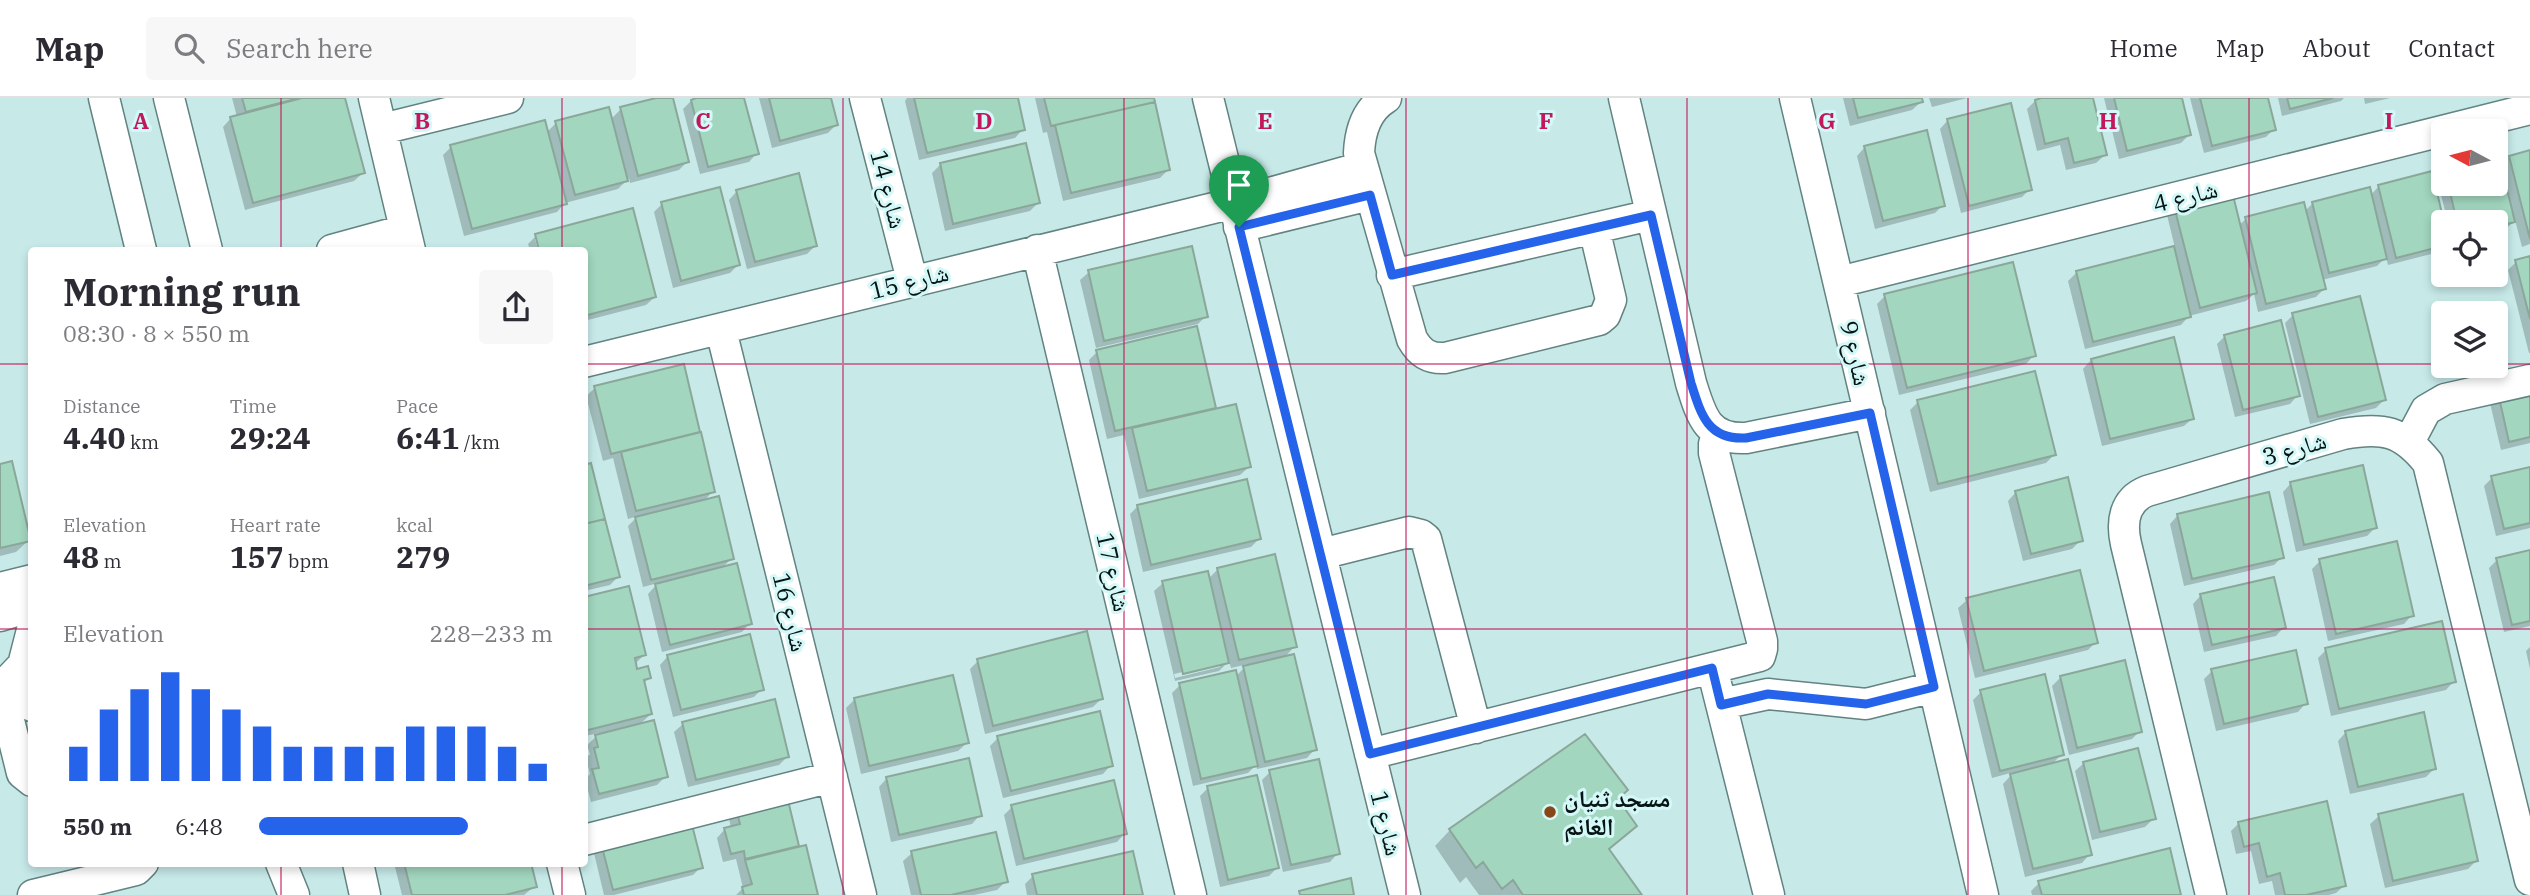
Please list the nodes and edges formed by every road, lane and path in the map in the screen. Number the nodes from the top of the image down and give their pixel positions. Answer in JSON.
{"nodes":[{"id":1,"x":104,"y":98,"type":"edge"},
{"id":2,"x":169,"y":98,"type":"edge"},
{"id":3,"x":374,"y":98,"type":"edge"},
{"id":4,"x":508,"y":98,"type":"edge"},
{"id":5,"x":865,"y":98,"type":"edge"},
{"id":6,"x":1208,"y":98,"type":"edge"},
{"id":7,"x":1386,"y":98,"type":"edge"},
{"id":8,"x":1623,"y":98,"type":"edge"},
{"id":9,"x":1795,"y":98,"type":"edge"},
{"id":10,"x":2530,"y":109,"type":"edge"},
{"id":11,"x":382,"y":129,"type":"junction"},
{"id":12,"x":1367,"y":181,"type":"junction"},
{"id":13,"x":1236,"y":215,"type":"junction"},
{"id":14,"x":1651,"y":215,"type":"junction"},
{"id":15,"x":1594,"y":228,"type":"junction"},
{"id":16,"x":408,"y":240,"type":"edge"},
{"id":17,"x":140,"y":247,"type":"edge"},
{"id":18,"x":206,"y":247,"type":"edge"},
{"id":19,"x":355,"y":247,"type":"edge"},
{"id":20,"x":1037,"y":250,"type":"junction"},
{"id":21,"x":1392,"y":275,"type":"junction"},
{"id":22,"x":912,"y":279,"type":"junction"},
{"id":23,"x":1839,"y":282,"type":"junction"},
{"id":24,"x":721,"y":330,"type":"junction"},
{"id":25,"x":588,"y":361,"type":"edge"},
{"id":26,"x":2530,"y":380,"type":"edge"},
{"id":27,"x":1870,"y":413,"type":"junction"},
{"id":28,"x":1717,"y":434,"type":"junction"},
{"id":29,"x":2409,"y":442,"type":"junction"},
{"id":30,"x":1321,"y":554,"type":"junction"},
{"id":31,"x":28,"y":581,"type":"edge"},
{"id":32,"x":0,"y":588,"type":"edge"},
{"id":33,"x":28,"y":607,"type":"edge"},
{"id":34,"x":0,"y":616,"type":"edge"},
{"id":35,"x":28,"y":646,"type":"edge"},
{"id":36,"x":23,"y":666,"type":"junction"},
{"id":37,"x":1712,"y":668,"type":"junction"},
{"id":38,"x":1934,"y":687,"type":"junction"},
{"id":39,"x":1,"y":688,"type":"edge"},
{"id":40,"x":28,"y":688,"type":"edge"},
{"id":41,"x":1721,"y":705,"type":"junction"},
{"id":42,"x":1476,"y":728,"type":"junction"},
{"id":43,"x":1370,"y":754,"type":"junction"},
{"id":44,"x":832,"y":777,"type":"junction"},
{"id":45,"x":28,"y":778,"type":"edge"},
{"id":46,"x":588,"y":839,"type":"edge"},
{"id":47,"x":124,"y":867,"type":"edge"},
{"id":48,"x":283,"y":867,"type":"edge"},
{"id":49,"x":293,"y":867,"type":"edge"},
{"id":50,"x":359,"y":867,"type":"edge"},
{"id":51,"x":563,"y":867,"type":"edge"},
{"id":52,"x":2530,"y":880,"type":"edge"},
{"id":53,"x":33,"y":895,"type":"edge"},
{"id":54,"x":294,"y":895,"type":"edge"},
{"id":55,"x":300,"y":895,"type":"edge"},
{"id":56,"x":365,"y":895,"type":"edge"},
{"id":57,"x":570,"y":895,"type":"edge"},
{"id":58,"x":861,"y":895,"type":"edge"},
{"id":59,"x":1191,"y":895,"type":"edge"},
{"id":60,"x":1405,"y":895,"type":"edge"},
{"id":61,"x":1769,"y":895,"type":"edge"},
{"id":62,"x":1983,"y":895,"type":"edge"},
{"id":63,"x":2211,"y":895,"type":"edge"}],
"edges":[{"from":1,"to":17,"type":"street"},
{"from":2,"to":18,"type":"street"},
{"from":3,"to":11,"type":"street"},
{"from":4,"to":11,"type":"street"},
{"from":5,"to":22,"type":"street","name":"شارع 14"},
{"from":6,"to":13,"type":"street","name":"شارع 1"},
{"from":7,"to":12,"type":"street"},
{"from":8,"to":14,"type":"street"},
{"from":9,"to":23,"type":"street","name":"شارع 9"},
{"from":10,"to":23,"type":"street","name":"شارع 4"},
{"from":11,"to":16,"type":"street"},
{"from":12,"to":13,"type":"street","name":"شارع 15"},
{"from":12,"to":21,"type":"street"},
{"from":13,"to":20,"type":"street","name":"شارع 15"},
{"from":13,"to":30,"type":"street","name":"شارع 1"},
{"from":14,"to":15,"type":"street"},
{"from":14,"to":28,"type":"street"},
{"from":15,"to":21,"type":"street"},
{"from":15,"to":21,"type":"street"},
{"from":16,"to":19,"type":"street"},
{"from":20,"to":22,"type":"street","name":"شارع 15"},
{"from":20,"to":59,"type":"street","name":"شارع 17"},
{"from":22,"to":24,"type":"street","name":"شارع 15"},
{"from":23,"to":27,"type":"street","name":"شارع 9"},
{"from":24,"to":25,"type":"street","name":"شارع 15"},
{"from":24,"to":44,"type":"street","name":"شارع 16"},
{"from":26,"to":29,"type":"street"},
{"from":27,"to":28,"type":"street"},
{"from":27,"to":38,"type":"street","name":"شارع 9"},
{"from":28,"to":37,"type":"street"},
{"from":29,"to":52,"type":"street"},
{"from":29,"to":63,"type":"street","name":"شارع 3"},
{"from":30,"to":42,"type":"street"},
{"from":30,"to":43,"type":"street","name":"شارع 1"},
{"from":31,"to":32,"type":"street"},
{"from":33,"to":34,"type":"street"},
{"from":35,"to":36,"type":"street"},
{"from":36,"to":39,"type":"street"},
{"from":36,"to":40,"type":"street"},
{"from":37,"to":41,"type":"street"},
{"from":37,"to":42,"type":"street"},
{"from":38,"to":41,"type":"street"},
{"from":38,"to":62,"type":"street","name":"شارع 9"},
{"from":39,"to":45,"type":"street"},
{"from":41,"to":61,"type":"street"},
{"from":42,"to":43,"type":"street"},
{"from":43,"to":60,"type":"street","name":"شارع 1"},
{"from":44,"to":46,"type":"street"},
{"from":44,"to":58,"type":"street","name":"شارع 16"},
{"from":47,"to":53,"type":"street"},
{"from":48,"to":54,"type":"street"},
{"from":49,"to":55,"type":"street"},
{"from":50,"to":56,"type":"street"},
{"from":51,"to":57,"type":"street"}]}
